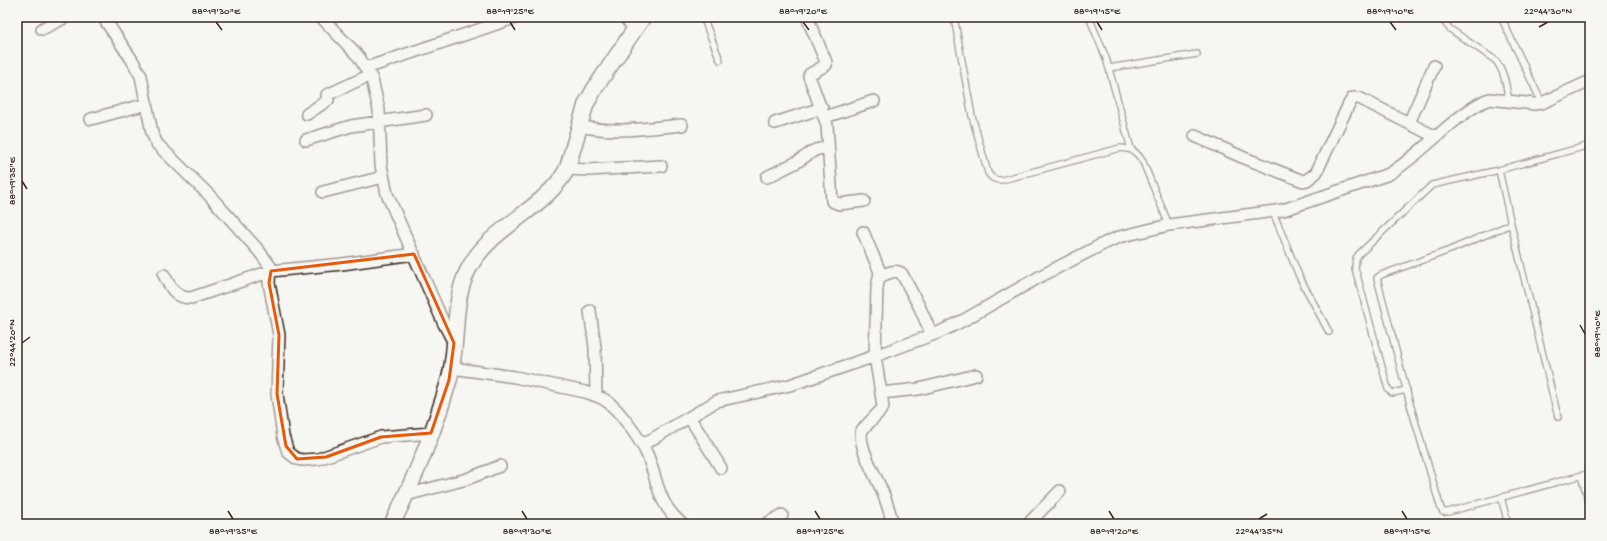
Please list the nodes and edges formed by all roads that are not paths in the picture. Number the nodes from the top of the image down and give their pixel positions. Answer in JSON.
{"nodes":[{"id":1,"x":66,"y":17,"type":"edge"},
{"id":2,"x":103,"y":17,"type":"edge"},
{"id":3,"x":321,"y":17,"type":"edge"},
{"id":4,"x":517,"y":17,"type":"edge"},
{"id":5,"x":624,"y":17,"type":"edge"},
{"id":6,"x":703,"y":17,"type":"edge"},
{"id":7,"x":807,"y":17,"type":"edge"},
{"id":8,"x":954,"y":17,"type":"edge"},
{"id":9,"x":1089,"y":17,"type":"edge"},
{"id":10,"x":1440,"y":17,"type":"edge"},
{"id":11,"x":1501,"y":17,"type":"edge"},
{"id":12,"x":639,"y":23,"type":"edge"},
{"id":13,"x":42,"y":29,"type":"dead end"},
{"id":14,"x":1197,"y":54,"type":"dead end"},
{"id":15,"x":720,"y":60,"type":"dead end"},
{"id":16,"x":1434,"y":66,"type":"dead end"},
{"id":17,"x":1109,"y":68,"type":"junction"},
{"id":18,"x":368,"y":72,"type":"junction"},
{"id":19,"x":1590,"y":81,"type":"edge"},
{"id":20,"x":874,"y":101,"type":"dead end"},
{"id":21,"x":1509,"y":101,"type":"junction"},
{"id":22,"x":1542,"y":103,"type":"junction"},
{"id":23,"x":147,"y":104,"type":"junction"},
{"id":24,"x":823,"y":112,"type":"junction"},
{"id":25,"x":307,"y":114,"type":"dead end"},
{"id":26,"x":426,"y":115,"type":"dead end"},
{"id":27,"x":91,"y":119,"type":"dead end"},
{"id":28,"x":380,"y":123,"type":"junction"},
{"id":29,"x":775,"y":123,"type":"dead end"},
{"id":30,"x":1409,"y":123,"type":"junction"},
{"id":31,"x":682,"y":125,"type":"dead end"},
{"id":32,"x":579,"y":126,"type":"junction"},
{"id":33,"x":1196,"y":136,"type":"dead end"},
{"id":34,"x":1436,"y":137,"type":"junction"},
{"id":35,"x":306,"y":140,"type":"dead end"},
{"id":36,"x":1590,"y":145,"type":"edge"},
{"id":37,"x":828,"y":147,"type":"junction"},
{"id":38,"x":1131,"y":149,"type":"junction"},
{"id":39,"x":660,"y":166,"type":"dead end"},
{"id":40,"x":566,"y":168,"type":"junction"},
{"id":41,"x":1499,"y":170,"type":"junction"},
{"id":42,"x":383,"y":177,"type":"junction"},
{"id":43,"x":768,"y":177,"type":"dead end"},
{"id":44,"x":324,"y":192,"type":"dead end"},
{"id":45,"x":864,"y":201,"type":"dead end"},
{"id":46,"x":1273,"y":212,"type":"junction"},
{"id":47,"x":1511,"y":224,"type":"junction"},
{"id":48,"x":1169,"y":225,"type":"junction"},
{"id":49,"x":863,"y":232,"type":"dead end"},
{"id":50,"x":414,"y":254,"type":"junction"},
{"id":51,"x":271,"y":271,"type":"junction"},
{"id":52,"x":164,"y":275,"type":"dead end"},
{"id":53,"x":879,"y":277,"type":"junction"},
{"id":54,"x":590,"y":311,"type":"dead end"},
{"id":55,"x":1329,"y":332,"type":"dead end"},
{"id":56,"x":932,"y":335,"type":"junction"},
{"id":57,"x":454,"y":343,"type":"junction"},
{"id":58,"x":874,"y":356,"type":"junction"},
{"id":59,"x":452,"y":368,"type":"junction"},
{"id":60,"x":976,"y":375,"type":"dead end"},
{"id":61,"x":1407,"y":390,"type":"junction"},
{"id":62,"x":882,"y":393,"type":"junction"},
{"id":63,"x":596,"y":395,"type":"junction"},
{"id":64,"x":1558,"y":416,"type":"dead end"},
{"id":65,"x":690,"y":418,"type":"junction"},
{"id":66,"x":431,"y":433,"type":"junction"},
{"id":67,"x":642,"y":445,"type":"junction"},
{"id":68,"x":500,"y":466,"type":"dead end"},
{"id":69,"x":721,"y":468,"type":"dead end"},
{"id":70,"x":1590,"y":473,"type":"edge"},
{"id":71,"x":1581,"y":476,"type":"junction"},
{"id":72,"x":1060,"y":491,"type":"dead end"},
{"id":73,"x":406,"y":495,"type":"junction"},
{"id":74,"x":1501,"y":497,"type":"junction"},
{"id":75,"x":1590,"y":505,"type":"edge"},
{"id":76,"x":782,"y":515,"type":"dead end"},
{"id":77,"x":396,"y":522,"type":"edge"},
{"id":78,"x":682,"y":524,"type":"edge"},
{"id":79,"x":766,"y":524,"type":"edge"},
{"id":80,"x":893,"y":524,"type":"edge"},
{"id":81,"x":1028,"y":524,"type":"edge"},
{"id":82,"x":1508,"y":524,"type":"edge"}],
"edges":[{"from":1,"to":13,"type":"street"},
{"from":2,"to":23,"type":"street"},
{"from":3,"to":18,"type":"street"},
{"from":4,"to":18,"type":"street"},
{"from":5,"to":12,"type":"street"},
{"from":6,"to":15,"type":"lane"},
{"from":7,"to":24,"type":"street"},
{"from":8,"to":38,"type":"lane"},
{"from":9,"to":17,"type":"lane"},
{"from":10,"to":21,"type":"lane"},
{"from":11,"to":22,"type":"lane"},
{"from":12,"to":32,"type":"street"},
{"from":14,"to":17,"type":"lane"},
{"from":16,"to":30,"type":"street"},
{"from":17,"to":38,"type":"lane"},
{"from":18,"to":25,"type":"street"},
{"from":18,"to":28,"type":"street"},
{"from":19,"to":22,"type":"street"},
{"from":20,"to":24,"type":"street"},
{"from":21,"to":22,"type":"street"},
{"from":21,"to":34,"type":"street"},
{"from":23,"to":27,"type":"street"},
{"from":23,"to":51,"type":"street"},
{"from":24,"to":29,"type":"street"},
{"from":24,"to":37,"type":"street"},
{"from":26,"to":28,"type":"street"},
{"from":28,"to":35,"type":"street"},
{"from":28,"to":42,"type":"street"},
{"from":30,"to":33,"type":"street"},
{"from":30,"to":34,"type":"street"},
{"from":31,"to":32,"type":"street"},
{"from":32,"to":40,"type":"street"},
{"from":34,"to":46,"type":"street"},
{"from":36,"to":41,"type":"lane"},
{"from":37,"to":43,"type":"street"},
{"from":37,"to":45,"type":"street"},
{"from":38,"to":48,"type":"lane"},
{"from":39,"to":40,"type":"street"},
{"from":40,"to":57,"type":"street"},
{"from":41,"to":47,"type":"lane"},
{"from":41,"to":61,"type":"lane"},
{"from":42,"to":44,"type":"street"},
{"from":42,"to":50,"type":"street"},
{"from":46,"to":48,"type":"street"},
{"from":46,"to":55,"type":"lane"},
{"from":47,"to":61,"type":"lane"},
{"from":47,"to":64,"type":"lane"},
{"from":48,"to":56,"type":"street"},
{"from":49,"to":53,"type":"street"},
{"from":50,"to":51,"type":"street"},
{"from":50,"to":57,"type":"street"},
{"from":51,"to":52,"type":"street"},
{"from":51,"to":66,"type":"street"},
{"from":53,"to":56,"type":"street"},
{"from":53,"to":58,"type":"street"},
{"from":54,"to":63,"type":"street"},
{"from":56,"to":58,"type":"street"},
{"from":57,"to":59,"type":"street"},
{"from":58,"to":62,"type":"street"},
{"from":58,"to":65,"type":"street"},
{"from":59,"to":63,"type":"street"},
{"from":59,"to":66,"type":"street"},
{"from":60,"to":62,"type":"street"},
{"from":61,"to":74,"type":"lane"},
{"from":62,"to":80,"type":"street"},
{"from":63,"to":67,"type":"street"},
{"from":65,"to":67,"type":"street"},
{"from":65,"to":69,"type":"street"},
{"from":66,"to":73,"type":"street"},
{"from":67,"to":78,"type":"street"},
{"from":68,"to":73,"type":"street"},
{"from":70,"to":71,"type":"lane"},
{"from":71,"to":74,"type":"lane"},
{"from":71,"to":75,"type":"lane"},
{"from":72,"to":81,"type":"street"},
{"from":73,"to":77,"type":"street"},
{"from":74,"to":82,"type":"lane"},
{"from":76,"to":79,"type":"street"}]}
